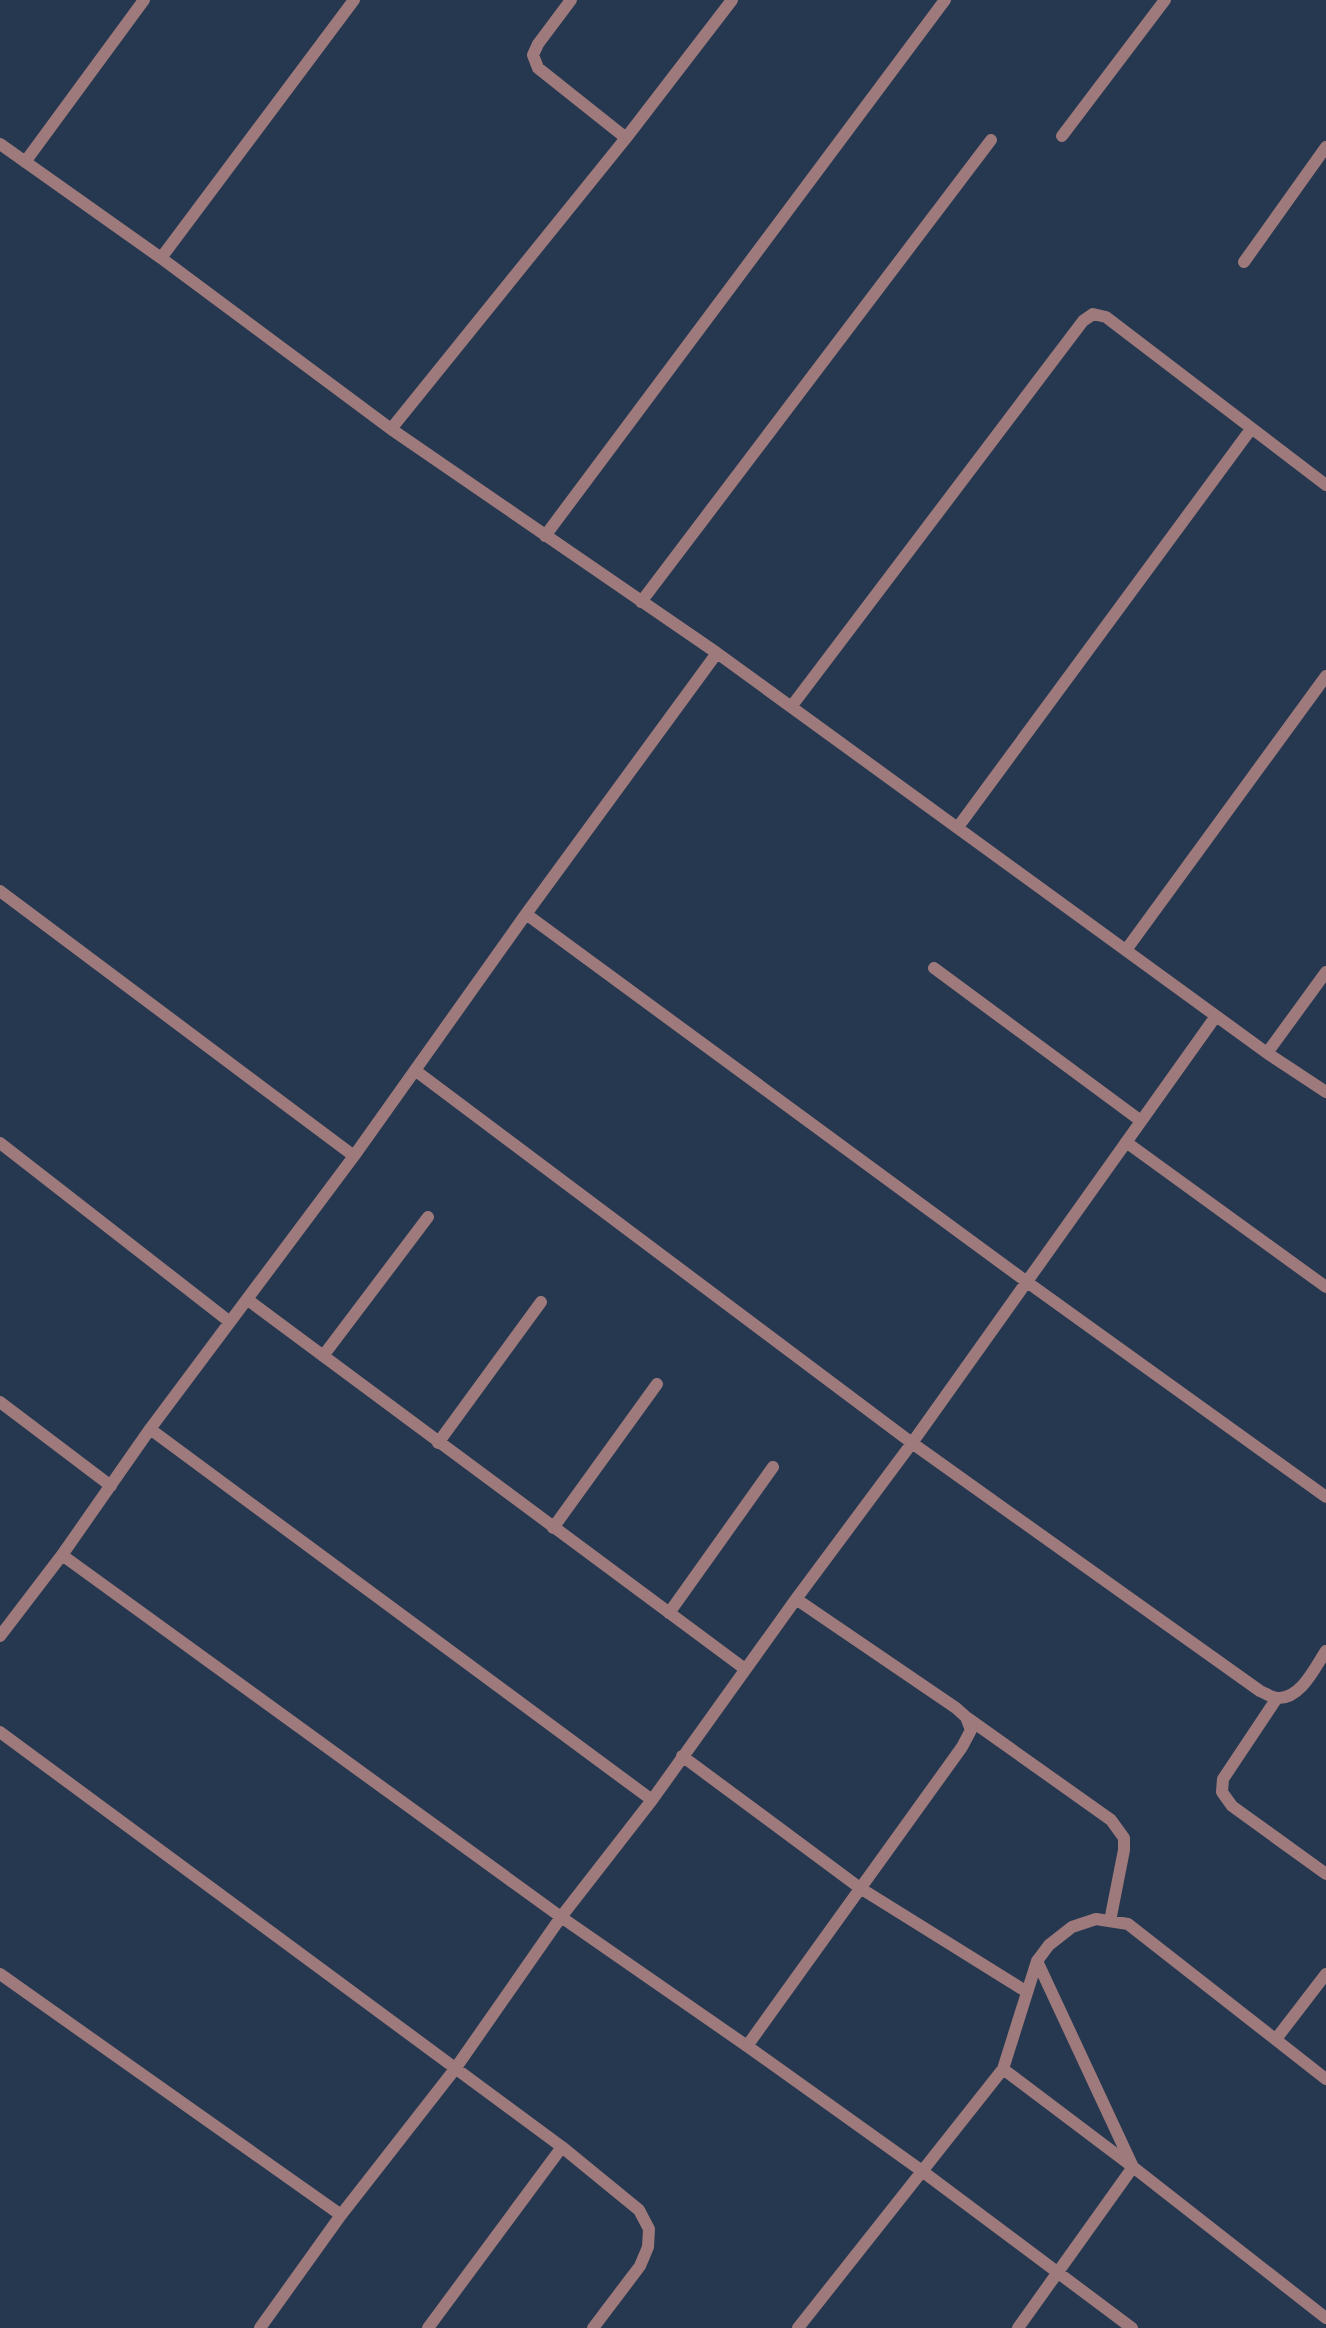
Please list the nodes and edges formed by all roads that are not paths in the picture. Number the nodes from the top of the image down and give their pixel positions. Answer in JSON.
{"nodes":[{"id":1,"x":144,"y":0,"type":"edge"},
{"id":2,"x":354,"y":0,"type":"edge"},
{"id":3,"x":571,"y":0,"type":"edge"},
{"id":4,"x":732,"y":0,"type":"edge"},
{"id":5,"x":945,"y":0,"type":"edge"},
{"id":6,"x":1165,"y":0,"type":"edge"},
{"id":7,"x":1062,"y":136,"type":"dead end"},
{"id":8,"x":626,"y":138,"type":"junction"},
{"id":9,"x":992,"y":140,"type":"dead end"},
{"id":10,"x":0,"y":144,"type":"edge"},
{"id":11,"x":1326,"y":147,"type":"edge"},
{"id":12,"x":25,"y":162,"type":"junction"},
{"id":13,"x":161,"y":258,"type":"junction"},
{"id":14,"x":1244,"y":262,"type":"dead end"},
{"id":15,"x":1251,"y":428,"type":"junction"},
{"id":16,"x":392,"y":429,"type":"junction"},
{"id":17,"x":1326,"y":484,"type":"edge"},
{"id":18,"x":545,"y":536,"type":"junction"},
{"id":19,"x":641,"y":602,"type":"junction"},
{"id":20,"x":717,"y":653,"type":"junction"},
{"id":21,"x":1326,"y":676,"type":"edge"},
{"id":22,"x":791,"y":707,"type":"junction"},
{"id":23,"x":958,"y":827,"type":"junction"},
{"id":24,"x":0,"y":891,"type":"edge"},
{"id":25,"x":526,"y":914,"type":"junction"},
{"id":26,"x":1126,"y":950,"type":"junction"},
{"id":27,"x":934,"y":968,"type":"dead end"},
{"id":28,"x":1326,"y":972,"type":"edge"},
{"id":29,"x":1216,"y":1016,"type":"junction"},
{"id":30,"x":1267,"y":1053,"type":"junction"},
{"id":31,"x":416,"y":1071,"type":"junction"},
{"id":32,"x":1326,"y":1092,"type":"edge"},
{"id":33,"x":1141,"y":1121,"type":"junction"},
{"id":34,"x":1126,"y":1142,"type":"junction"},
{"id":35,"x":0,"y":1143,"type":"edge"},
{"id":36,"x":354,"y":1156,"type":"junction"},
{"id":37,"x":428,"y":1217,"type":"dead end"},
{"id":38,"x":1027,"y":1282,"type":"junction"},
{"id":39,"x":1326,"y":1287,"type":"edge"},
{"id":40,"x":248,"y":1300,"type":"junction"},
{"id":41,"x":541,"y":1302,"type":"dead end"},
{"id":42,"x":230,"y":1322,"type":"junction"},
{"id":43,"x":323,"y":1356,"type":"junction"},
{"id":44,"x":657,"y":1384,"type":"dead end"},
{"id":45,"x":0,"y":1402,"type":"edge"},
{"id":46,"x":150,"y":1429,"type":"junction"},
{"id":47,"x":438,"y":1443,"type":"junction"},
{"id":48,"x":912,"y":1443,"type":"junction"},
{"id":49,"x":773,"y":1467,"type":"dead end"},
{"id":50,"x":111,"y":1486,"type":"junction"},
{"id":51,"x":1326,"y":1497,"type":"edge"},
{"id":52,"x":553,"y":1528,"type":"junction"},
{"id":53,"x":62,"y":1555,"type":"junction"},
{"id":54,"x":796,"y":1598,"type":"junction"},
{"id":55,"x":668,"y":1613,"type":"junction"},
{"id":56,"x":0,"y":1636,"type":"edge"},
{"id":57,"x":1326,"y":1651,"type":"edge"},
{"id":58,"x":745,"y":1669,"type":"junction"},
{"id":59,"x":1277,"y":1698,"type":"junction"},
{"id":60,"x":966,"y":1717,"type":"junction"},
{"id":61,"x":0,"y":1732,"type":"edge"},
{"id":62,"x":682,"y":1756,"type":"junction"},
{"id":63,"x":652,"y":1800,"type":"junction"},
{"id":64,"x":1326,"y":1874,"type":"edge"},
{"id":65,"x":860,"y":1888,"type":"junction"},
{"id":66,"x":561,"y":1917,"type":"junction"},
{"id":67,"x":1110,"y":1922,"type":"junction"},
{"id":68,"x":1037,"y":1961,"type":"junction"},
{"id":69,"x":0,"y":1974,"type":"edge"},
{"id":70,"x":1326,"y":1974,"type":"edge"},
{"id":71,"x":1027,"y":1992,"type":"junction"},
{"id":72,"x":1276,"y":2039,"type":"junction"},
{"id":73,"x":747,"y":2046,"type":"junction"},
{"id":74,"x":455,"y":2069,"type":"junction"},
{"id":75,"x":1003,"y":2069,"type":"junction"},
{"id":76,"x":1326,"y":2079,"type":"edge"},
{"id":77,"x":562,"y":2147,"type":"junction"},
{"id":78,"x":1134,"y":2167,"type":"junction"},
{"id":79,"x":922,"y":2171,"type":"junction"},
{"id":80,"x":341,"y":2215,"type":"junction"},
{"id":81,"x":1056,"y":2272,"type":"junction"},
{"id":82,"x":1326,"y":2318,"type":"edge"},
{"id":83,"x":260,"y":2328,"type":"edge"},
{"id":84,"x":428,"y":2328,"type":"edge"},
{"id":85,"x":592,"y":2328,"type":"edge"},
{"id":86,"x":798,"y":2328,"type":"edge"},
{"id":87,"x":1018,"y":2328,"type":"edge"},
{"id":88,"x":1132,"y":2328,"type":"edge"}],
"edges":[{"from":1,"to":12,"type":"street"},
{"from":2,"to":13,"type":"street"},
{"from":3,"to":8,"type":"street"},
{"from":4,"to":8,"type":"street"},
{"from":5,"to":18,"type":"street"},
{"from":6,"to":7,"type":"street"},
{"from":8,"to":16,"type":"street"},
{"from":9,"to":19,"type":"street"},
{"from":10,"to":12,"type":"street"},
{"from":11,"to":14,"type":"street"},
{"from":12,"to":13,"type":"street"},
{"from":13,"to":16,"type":"street"},
{"from":15,"to":17,"type":"street"},
{"from":15,"to":22,"type":"street"},
{"from":15,"to":23,"type":"street"},
{"from":16,"to":18,"type":"street"},
{"from":18,"to":19,"type":"street"},
{"from":19,"to":20,"type":"street"},
{"from":20,"to":22,"type":"street"},
{"from":20,"to":25,"type":"street"},
{"from":21,"to":26,"type":"street"},
{"from":22,"to":23,"type":"street"},
{"from":23,"to":26,"type":"street"},
{"from":24,"to":36,"type":"street"},
{"from":25,"to":31,"type":"street"},
{"from":25,"to":38,"type":"street"},
{"from":26,"to":29,"type":"street"},
{"from":27,"to":33,"type":"street"},
{"from":28,"to":30,"type":"street"},
{"from":29,"to":30,"type":"street"},
{"from":29,"to":33,"type":"street"},
{"from":30,"to":32,"type":"street"},
{"from":31,"to":36,"type":"street"},
{"from":31,"to":48,"type":"street"},
{"from":33,"to":34,"type":"street"},
{"from":34,"to":38,"type":"street"},
{"from":34,"to":39,"type":"street"},
{"from":35,"to":42,"type":"street"},
{"from":36,"to":40,"type":"street"},
{"from":37,"to":43,"type":"street"},
{"from":38,"to":48,"type":"street"},
{"from":38,"to":51,"type":"street"},
{"from":40,"to":42,"type":"street"},
{"from":40,"to":43,"type":"street"},
{"from":41,"to":47,"type":"street"},
{"from":42,"to":46,"type":"street"},
{"from":43,"to":47,"type":"street"},
{"from":44,"to":52,"type":"street"},
{"from":45,"to":50,"type":"street"},
{"from":46,"to":50,"type":"street"},
{"from":46,"to":63,"type":"street"},
{"from":47,"to":52,"type":"street"},
{"from":48,"to":54,"type":"street"},
{"from":48,"to":59,"type":"street"},
{"from":49,"to":55,"type":"street"},
{"from":50,"to":53,"type":"street"},
{"from":52,"to":55,"type":"street"},
{"from":53,"to":56,"type":"street"},
{"from":53,"to":66,"type":"street"},
{"from":54,"to":58,"type":"street"},
{"from":54,"to":60,"type":"street"},
{"from":55,"to":58,"type":"street"},
{"from":57,"to":59,"type":"street"},
{"from":58,"to":62,"type":"street"},
{"from":59,"to":64,"type":"street"},
{"from":60,"to":65,"type":"street"},
{"from":60,"to":67,"type":"street"},
{"from":61,"to":74,"type":"street"},
{"from":62,"to":63,"type":"street"},
{"from":62,"to":65,"type":"street"},
{"from":63,"to":66,"type":"street"},
{"from":65,"to":71,"type":"street"},
{"from":65,"to":73,"type":"street"},
{"from":66,"to":73,"type":"street"},
{"from":66,"to":74,"type":"street"},
{"from":67,"to":68,"type":"street"},
{"from":67,"to":72,"type":"street"},
{"from":68,"to":71,"type":"street"},
{"from":68,"to":78,"type":"street"},
{"from":69,"to":80,"type":"street"},
{"from":70,"to":72,"type":"street"},
{"from":71,"to":75,"type":"street"},
{"from":72,"to":76,"type":"street"},
{"from":73,"to":79,"type":"street"},
{"from":74,"to":77,"type":"street"},
{"from":74,"to":80,"type":"street"},
{"from":75,"to":78,"type":"street"},
{"from":75,"to":79,"type":"street"},
{"from":77,"to":84,"type":"street"},
{"from":77,"to":85,"type":"street"},
{"from":78,"to":81,"type":"street"},
{"from":78,"to":82,"type":"street"},
{"from":79,"to":81,"type":"street"},
{"from":79,"to":86,"type":"street"},
{"from":80,"to":83,"type":"street"},
{"from":81,"to":87,"type":"street"},
{"from":81,"to":88,"type":"street"}]}
